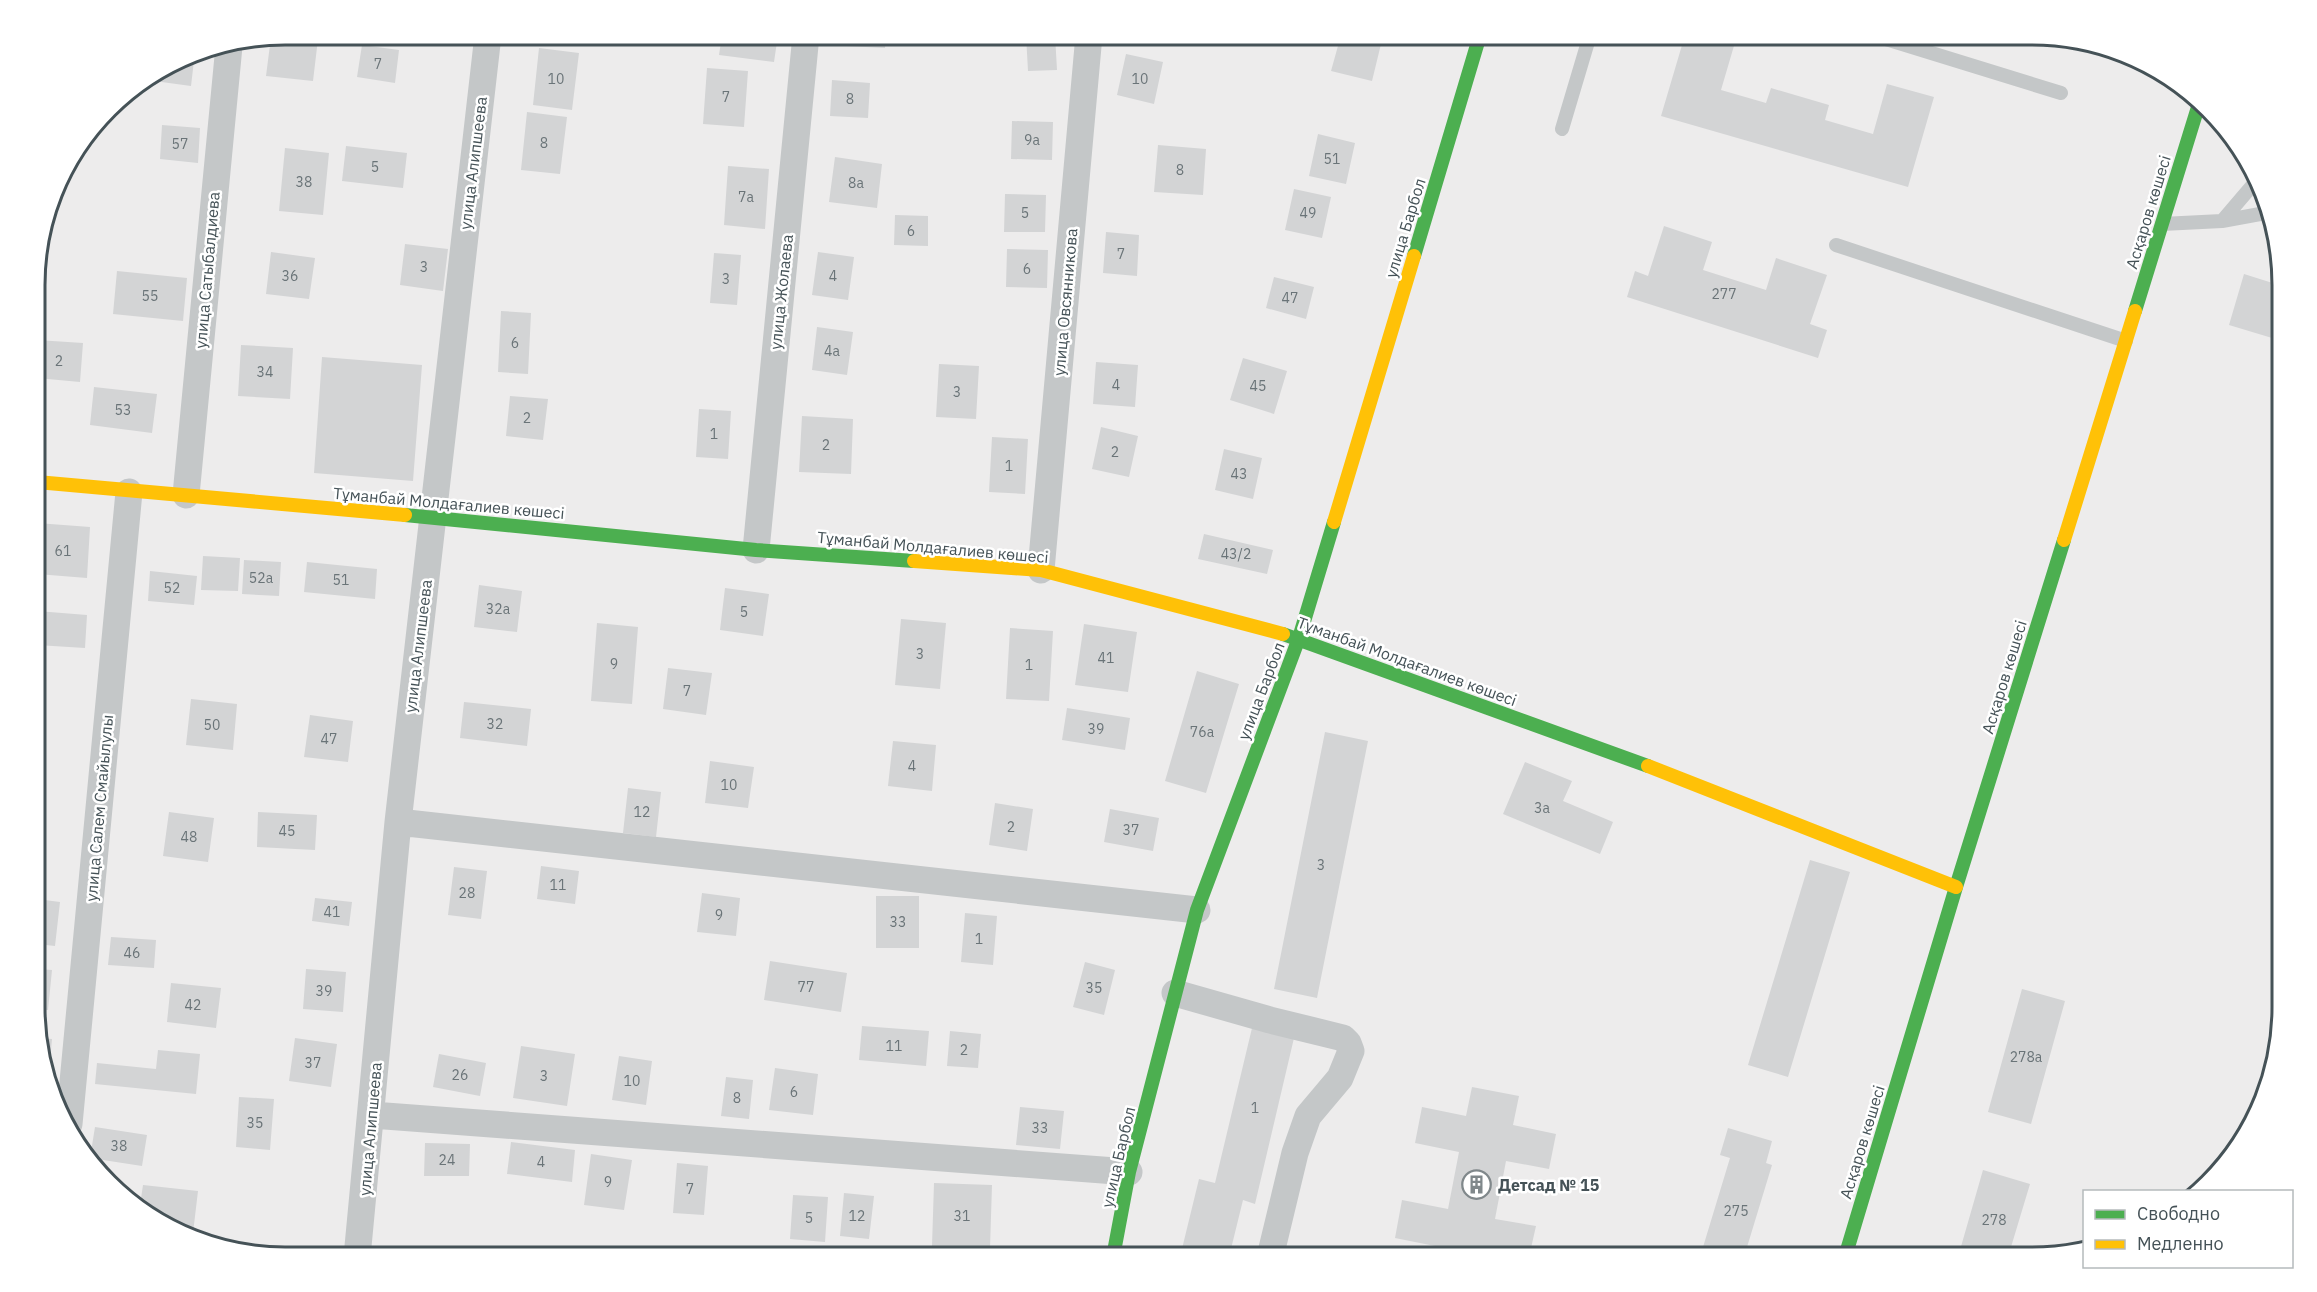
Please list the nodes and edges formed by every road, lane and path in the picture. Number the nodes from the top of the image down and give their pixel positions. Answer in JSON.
{"nodes":[{"id":1,"x":487,"y":45,"type":"edge"},
{"id":2,"x":805,"y":45,"type":"edge"},
{"id":3,"x":1088,"y":45,"type":"edge"},
{"id":4,"x":1477,"y":45,"type":"edge"},
{"id":5,"x":1587,"y":45,"type":"edge"},
{"id":6,"x":1908,"y":45,"type":"edge"},
{"id":7,"x":228,"y":52,"type":"edge"},
{"id":8,"x":2061,"y":93,"type":"dead end"},
{"id":9,"x":2197,"y":111,"type":"edge"},
{"id":10,"x":1562,"y":129,"type":"dead end"},
{"id":11,"x":2251,"y":187,"type":"edge"},
{"id":12,"x":2261,"y":214,"type":"edge"},
{"id":13,"x":2222,"y":221,"type":"junction"},
{"id":14,"x":2162,"y":224,"type":"junction"},
{"id":15,"x":1836,"y":246,"type":"dead end"},
{"id":16,"x":2126,"y":341,"type":"junction"},
{"id":17,"x":45,"y":483,"type":"edge"},
{"id":18,"x":129,"y":492,"type":"junction"},
{"id":19,"x":186,"y":495,"type":"junction"},
{"id":20,"x":433,"y":517,"type":"junction"},
{"id":21,"x":756,"y":550,"type":"junction"},
{"id":22,"x":1041,"y":570,"type":"junction"},
{"id":23,"x":1299,"y":639,"type":"junction"},
{"id":24,"x":398,"y":822,"type":"junction"},
{"id":25,"x":1956,"y":886,"type":"junction"},
{"id":26,"x":1197,"y":910,"type":"junction"},
{"id":27,"x":1175,"y":993,"type":"junction"},
{"id":28,"x":70,"y":1113,"type":"edge"},
{"id":29,"x":372,"y":1115,"type":"junction"},
{"id":30,"x":1130,"y":1172,"type":"junction"},
{"id":31,"x":358,"y":1247,"type":"edge"},
{"id":32,"x":1115,"y":1247,"type":"edge"},
{"id":33,"x":1272,"y":1247,"type":"edge"},
{"id":34,"x":1848,"y":1247,"type":"edge"}],
"edges":[{"from":1,"to":20,"type":"street","name":"улица Алипшеева"},
{"from":2,"to":21,"type":"street","name":"улица Жолаева"},
{"from":3,"to":22,"type":"street","name":"улица Овсянникова"},
{"from":4,"to":23,"type":"street","name":"улица Барбол"},
{"from":5,"to":10,"type":"lane"},
{"from":6,"to":8,"type":"lane"},
{"from":7,"to":19,"type":"street","name":"улица Сатыбалдиева"},
{"from":9,"to":14,"type":"street","name":"Асқаров көшесі"},
{"from":11,"to":13,"type":"lane"},
{"from":12,"to":13,"type":"lane"},
{"from":13,"to":14,"type":"lane"},
{"from":14,"to":16,"type":"street","name":"Асқаров көшесі"},
{"from":15,"to":16,"type":"lane"},
{"from":16,"to":25,"type":"street","name":"Асқаров көшесі"},
{"from":17,"to":18,"type":"street","name":"Тұманбай Молдағалиев көшесі"},
{"from":18,"to":19,"type":"street","name":"Тұманбай Молдағалиев көшесі"},
{"from":18,"to":28,"type":"street","name":"улица Салем Смайылулы"},
{"from":19,"to":20,"type":"street","name":"Тұманбай Молдағалиев көшесі"},
{"from":20,"to":21,"type":"street","name":"Тұманбай Молдағалиев көшесі"},
{"from":20,"to":24,"type":"street","name":"улица Алипшеева"},
{"from":21,"to":22,"type":"street","name":"Тұманбай Молдағалиев көшесі"},
{"from":22,"to":23,"type":"street","name":"Тұманбай Молдағалиев көшесі"},
{"from":23,"to":25,"type":"street","name":"Тұманбай Молдағалиев көшесі"},
{"from":23,"to":26,"type":"street","name":"улица Барбол"},
{"from":24,"to":26,"type":"street"},
{"from":24,"to":29,"type":"street","name":"улица Алипшеева"},
{"from":25,"to":34,"type":"street","name":"Асқаров көшесі"},
{"from":26,"to":27,"type":"street","name":"улица Барбол"},
{"from":27,"to":30,"type":"street","name":"улица Барбол"},
{"from":27,"to":33,"type":"street"},
{"from":29,"to":30,"type":"street"},
{"from":29,"to":31,"type":"street","name":"улица Алипшеева"},
{"from":30,"to":32,"type":"street","name":"улица Барбол"}]}
